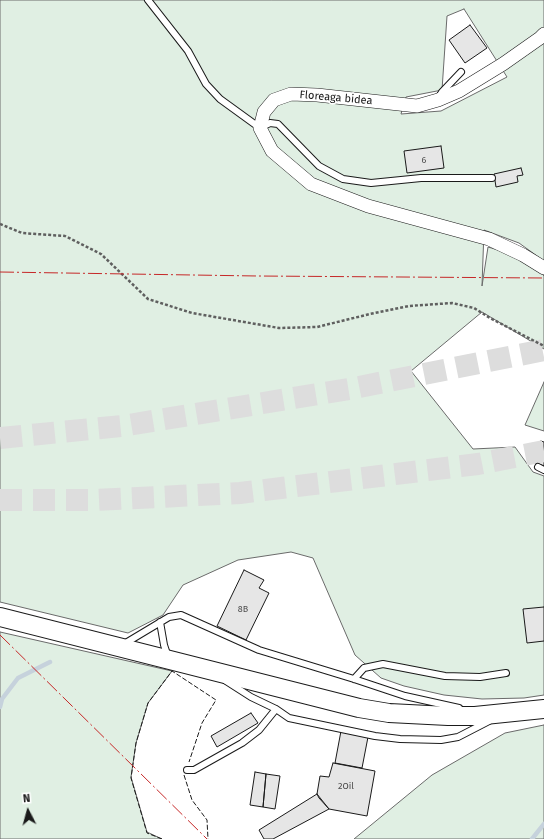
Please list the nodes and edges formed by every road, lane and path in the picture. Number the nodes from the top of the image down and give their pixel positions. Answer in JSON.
{"nodes":[{"id":1,"x":148,"y":0,"type":"edge"},
{"id":2,"x":544,"y":34,"type":"edge"},
{"id":3,"x":461,"y":72,"type":"dead end"},
{"id":4,"x":438,"y":100,"type":"junction"},
{"id":5,"x":260,"y":128,"type":"junction"},
{"id":6,"x":492,"y":178,"type":"dead end"},
{"id":7,"x":0,"y":224,"type":"edge"},
{"id":8,"x":544,"y":268,"type":"edge"},
{"id":9,"x":544,"y":346,"type":"edge"},
{"id":10,"x":0,"y":617,"type":"edge"},
{"id":11,"x":160,"y":622,"type":"junction"},
{"id":12,"x":120,"y":647,"type":"junction"},
{"id":13,"x":169,"y":659,"type":"junction"},
{"id":14,"x":206,"y":668,"type":"junction"},
{"id":15,"x":506,"y":673,"type":"dead end"},
{"id":16,"x":354,"y":679,"type":"junction"},
{"id":17,"x":276,"y":709,"type":"junction"},
{"id":18,"x":544,"y":709,"type":"edge"},
{"id":19,"x":503,"y":714,"type":"junction"},
{"id":20,"x":186,"y":770,"type":"dead end"}],
"edges":[{"from":1,"to":5,"type":"lane"},
{"from":2,"to":4,"type":"street","name":"Floreaga bidea"},
{"from":3,"to":4,"type":"lane"},
{"from":4,"to":5,"type":"street","name":"Floreaga bidea"},
{"from":5,"to":6,"type":"lane"},
{"from":5,"to":8,"type":"street"},
{"from":7,"to":9,"type":"path"},
{"from":10,"to":12,"type":"main road"},
{"from":11,"to":12,"type":"lane"},
{"from":11,"to":13,"type":"lane"},
{"from":11,"to":16,"type":"lane"},
{"from":12,"to":13,"type":"main road"},
{"from":13,"to":14,"type":"main road"},
{"from":14,"to":17,"type":"lane"},
{"from":14,"to":19,"type":"main road"},
{"from":15,"to":16,"type":"lane"},
{"from":16,"to":19,"type":"lane"},
{"from":17,"to":19,"type":"lane"},
{"from":17,"to":20,"type":"lane"},
{"from":18,"to":19,"type":"main road"}]}
